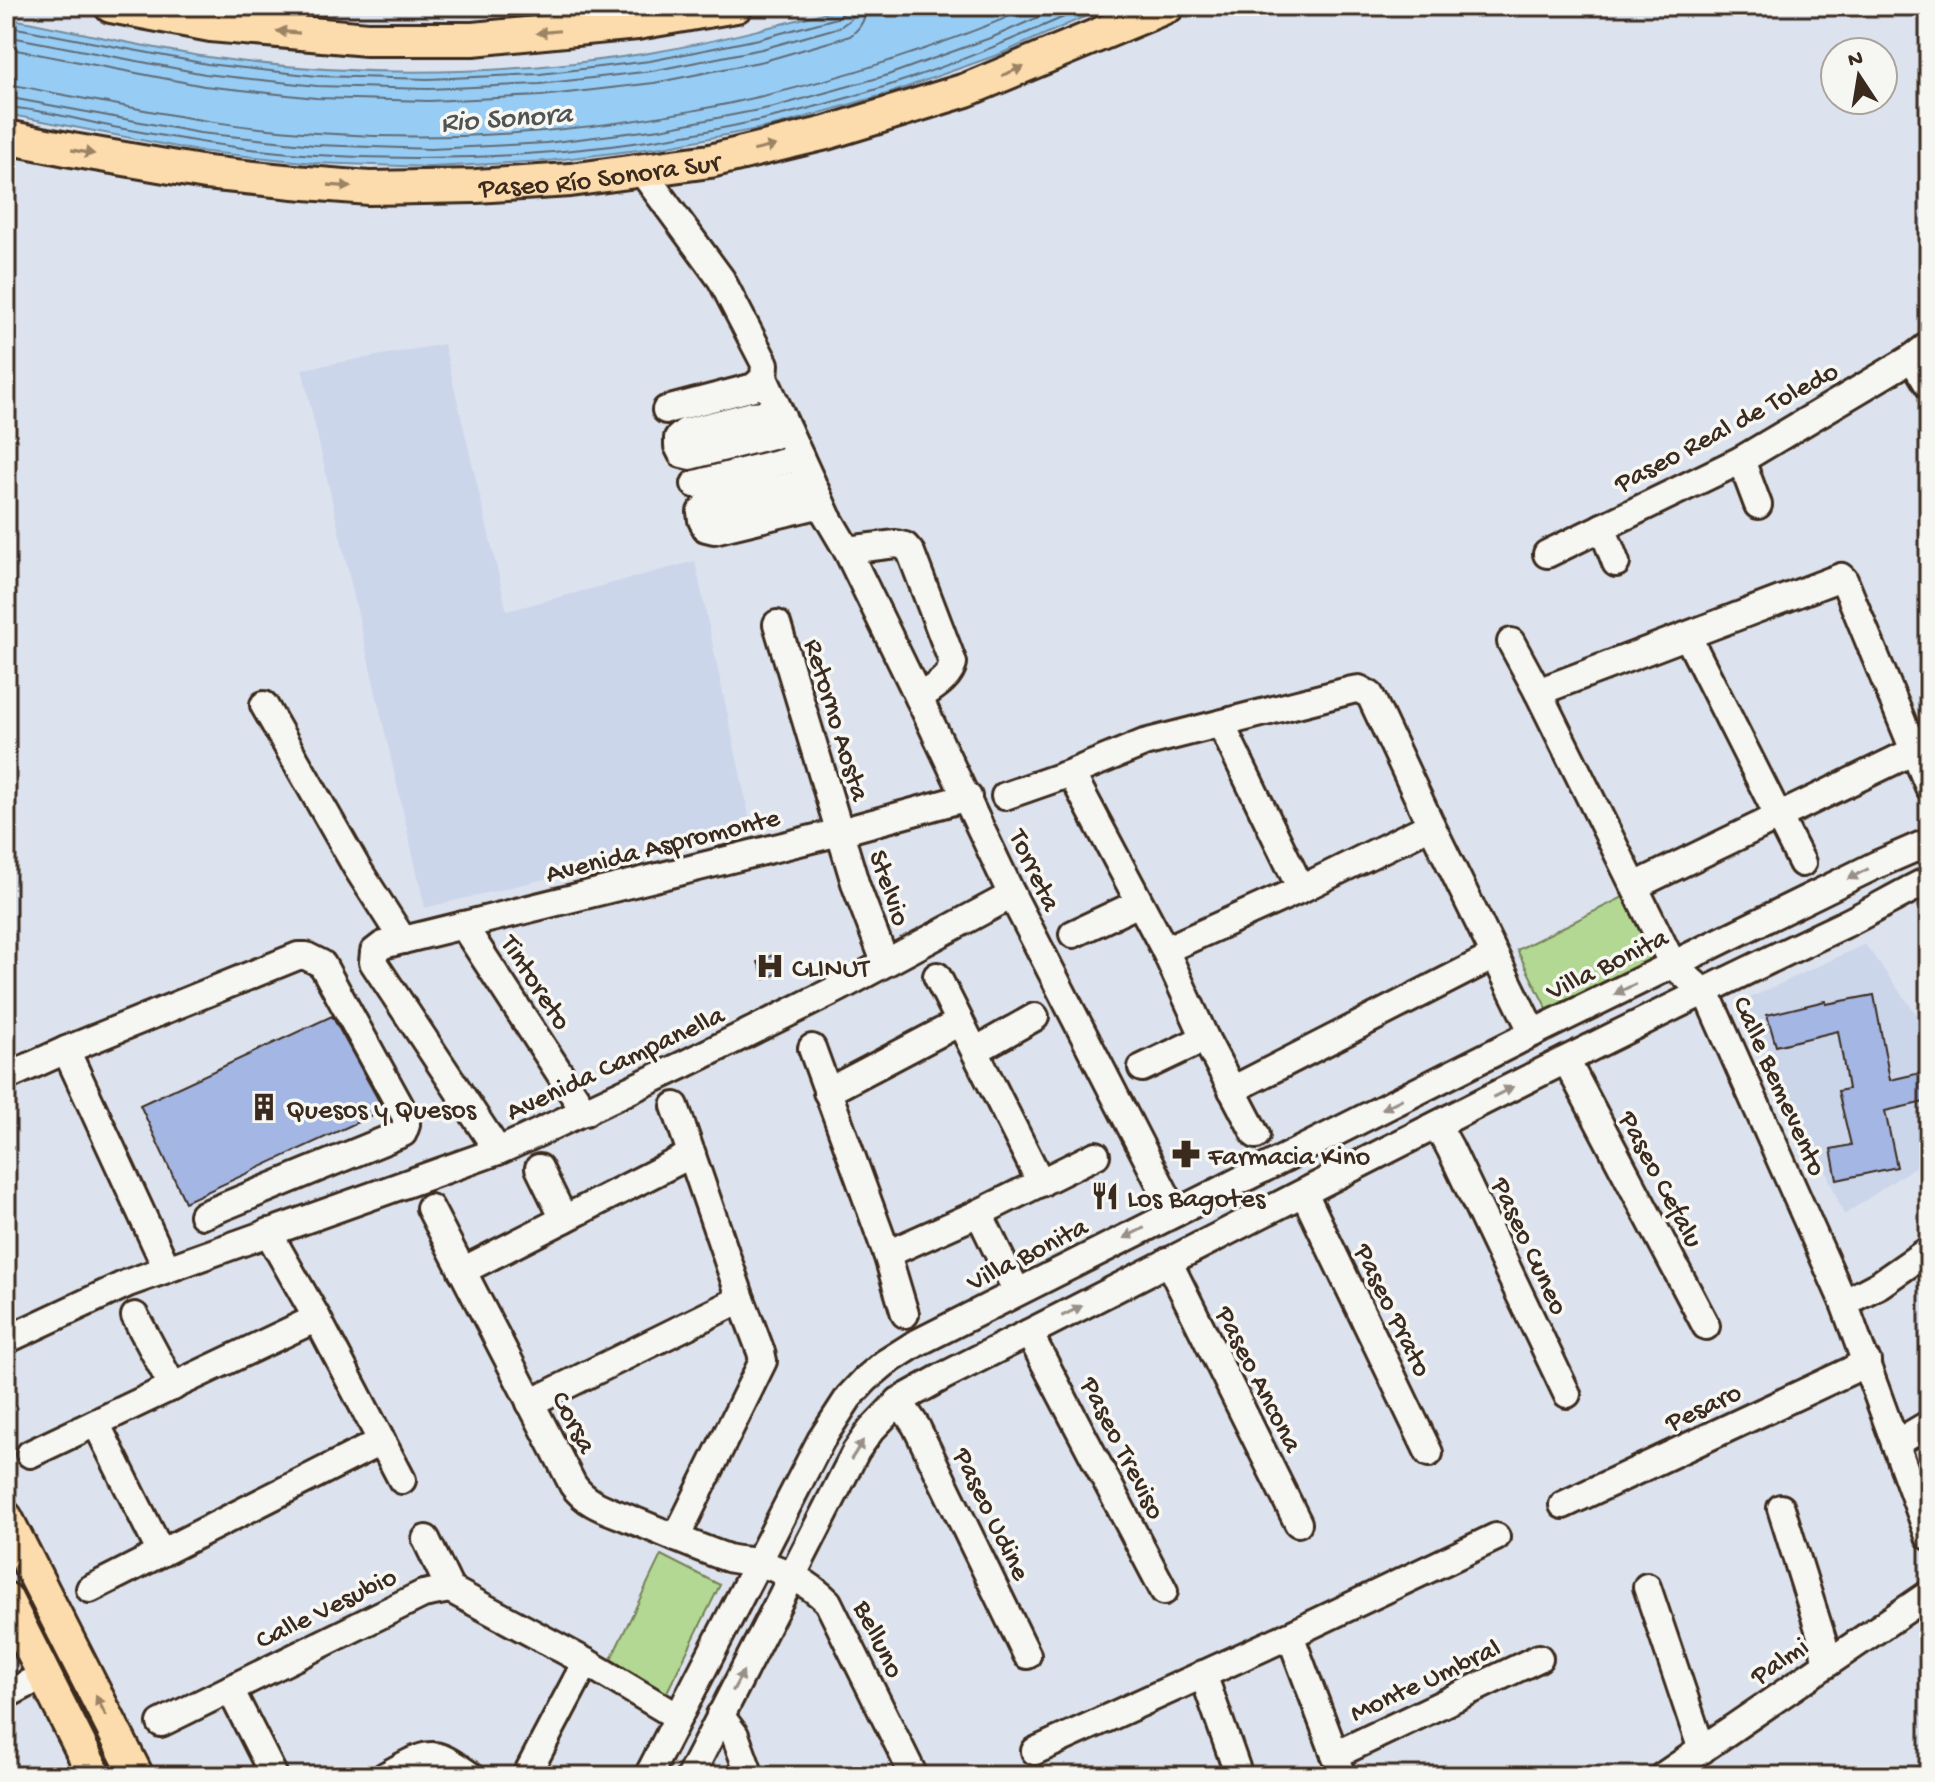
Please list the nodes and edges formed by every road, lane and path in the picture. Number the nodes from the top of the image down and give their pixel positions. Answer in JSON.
{"nodes":[{"id":1,"x":111,"y":6,"type":"edge"},
{"id":2,"x":736,"y":6,"type":"edge"},
{"id":3,"x":1168,"y":6,"type":"edge"},
{"id":4,"x":6,"y":137,"type":"edge"},
{"id":5,"x":641,"y":170,"type":"junction"},
{"id":6,"x":1921,"y":351,"type":"edge"},
{"id":7,"x":764,"y":378,"type":"junction"},
{"id":8,"x":1929,"y":386,"type":"edge"},
{"id":9,"x":666,"y":410,"type":"dead end"},
{"id":10,"x":800,"y":457,"type":"junction"},
{"id":11,"x":1741,"y":460,"type":"junction"},
{"id":12,"x":695,"y":484,"type":"dead end"},
{"id":13,"x":1758,"y":505,"type":"dead end"},
{"id":14,"x":1602,"y":527,"type":"junction"},
{"id":15,"x":847,"y":550,"type":"junction"},
{"id":16,"x":1547,"y":554,"type":"dead end"},
{"id":17,"x":1616,"y":563,"type":"dead end"},
{"id":18,"x":777,"y":624,"type":"dead end"},
{"id":19,"x":1688,"y":637,"type":"junction"},
{"id":20,"x":1511,"y":642,"type":"dead end"},
{"id":21,"x":1538,"y":692,"type":"junction"},
{"id":22,"x":919,"y":698,"type":"junction"},
{"id":23,"x":264,"y":705,"type":"dead end"},
{"id":24,"x":1221,"y":724,"type":"junction"},
{"id":25,"x":1914,"y":751,"type":"junction"},
{"id":26,"x":1071,"y":773,"type":"junction"},
{"id":27,"x":1929,"y":787,"type":"edge"},
{"id":28,"x":1005,"y":796,"type":"dead end"},
{"id":29,"x":968,"y":797,"type":"junction"},
{"id":30,"x":1778,"y":816,"type":"junction"},
{"id":31,"x":1431,"y":825,"type":"junction"},
{"id":32,"x":840,"y":832,"type":"junction"},
{"id":33,"x":1929,"y":842,"type":"edge"},
{"id":34,"x":1802,"y":863,"type":"dead end"},
{"id":35,"x":1635,"y":886,"type":"junction"},
{"id":36,"x":1301,"y":889,"type":"junction"},
{"id":37,"x":1925,"y":889,"type":"edge"},
{"id":38,"x":1012,"y":895,"type":"junction"},
{"id":39,"x":1139,"y":903,"type":"junction"},
{"id":40,"x":463,"y":925,"type":"junction"},
{"id":41,"x":1073,"y":934,"type":"dead end"},
{"id":42,"x":403,"y":940,"type":"junction"},
{"id":43,"x":1165,"y":950,"type":"junction"},
{"id":44,"x":1494,"y":956,"type":"junction"},
{"id":45,"x":885,"y":962,"type":"junction"},
{"id":46,"x":1673,"y":965,"type":"junction"},
{"id":47,"x":937,"y":976,"type":"dead end"},
{"id":48,"x":1703,"y":991,"type":"junction"},
{"id":49,"x":1035,"y":1017,"type":"dead end"},
{"id":50,"x":960,"y":1022,"type":"junction"},
{"id":51,"x":1533,"y":1033,"type":"junction"},
{"id":52,"x":1205,"y":1038,"type":"junction"},
{"id":53,"x":812,"y":1048,"type":"dead end"},
{"id":54,"x":66,"y":1050,"type":"junction"},
{"id":55,"x":975,"y":1051,"type":"junction"},
{"id":56,"x":1566,"y":1060,"type":"junction"},
{"id":57,"x":1142,"y":1068,"type":"dead end"},
{"id":58,"x":6,"y":1077,"type":"edge"},
{"id":59,"x":1232,"y":1090,"type":"junction"},
{"id":60,"x":827,"y":1092,"type":"junction"},
{"id":61,"x":675,"y":1106,"type":"dead end"},
{"id":62,"x":585,"y":1112,"type":"junction"},
{"id":63,"x":1437,"y":1125,"type":"junction"},
{"id":64,"x":1256,"y":1135,"type":"dead end"},
{"id":65,"x":498,"y":1151,"type":"junction"},
{"id":66,"x":692,"y":1154,"type":"junction"},
{"id":67,"x":1096,"y":1155,"type":"dead end"},
{"id":68,"x":539,"y":1168,"type":"dead end"},
{"id":69,"x":1041,"y":1183,"type":"junction"},
{"id":70,"x":1304,"y":1193,"type":"junction"},
{"id":71,"x":430,"y":1208,"type":"dead end"},
{"id":72,"x":979,"y":1213,"type":"junction"},
{"id":73,"x":1175,"y":1213,"type":"junction"},
{"id":74,"x":203,"y":1215,"type":"dead end"},
{"id":75,"x":564,"y":1219,"type":"junction"},
{"id":76,"x":268,"y":1232,"type":"junction"},
{"id":77,"x":1929,"y":1250,"type":"edge"},
{"id":78,"x":887,"y":1254,"type":"junction"},
{"id":79,"x":1168,"y":1261,"type":"junction"},
{"id":80,"x":167,"y":1269,"type":"junction"},
{"id":81,"x":462,"y":1271,"type":"junction"},
{"id":82,"x":1017,"y":1292,"type":"junction"},
{"id":83,"x":741,"y":1299,"type":"junction"},
{"id":84,"x":1844,"y":1303,"type":"junction"},
{"id":85,"x":905,"y":1314,"type":"dead end"},
{"id":86,"x":135,"y":1316,"type":"dead end"},
{"id":87,"x":317,"y":1318,"type":"junction"},
{"id":88,"x":1706,"y":1326,"type":"dead end"},
{"id":89,"x":1029,"y":1333,"type":"junction"},
{"id":90,"x":6,"y":1340,"type":"edge"},
{"id":91,"x":1867,"y":1361,"type":"junction"},
{"id":92,"x":173,"y":1387,"type":"junction"},
{"id":93,"x":1567,"y":1394,"type":"dead end"},
{"id":94,"x":899,"y":1401,"type":"junction"},
{"id":95,"x":530,"y":1403,"type":"junction"},
{"id":96,"x":96,"y":1423,"type":"junction"},
{"id":97,"x":1929,"y":1424,"type":"edge"},
{"id":98,"x":382,"y":1441,"type":"junction"},
{"id":99,"x":1895,"y":1444,"type":"junction"},
{"id":100,"x":1429,"y":1453,"type":"dead end"},
{"id":101,"x":30,"y":1454,"type":"dead end"},
{"id":102,"x":402,"y":1480,"type":"dead end"},
{"id":103,"x":1563,"y":1505,"type":"dead end"},
{"id":104,"x":1781,"y":1508,"type":"dead end"},
{"id":105,"x":6,"y":1518,"type":"edge"},
{"id":106,"x":1298,"y":1523,"type":"dead end"},
{"id":107,"x":1929,"y":1536,"type":"edge"},
{"id":108,"x":1496,"y":1537,"type":"dead end"},
{"id":109,"x":676,"y":1538,"type":"junction"},
{"id":110,"x":426,"y":1539,"type":"dead end"},
{"id":111,"x":161,"y":1553,"type":"junction"},
{"id":112,"x":756,"y":1562,"type":"junction"},
{"id":113,"x":794,"y":1575,"type":"junction"},
{"id":114,"x":1647,"y":1587,"type":"dead end"},
{"id":115,"x":90,"y":1589,"type":"dead end"},
{"id":116,"x":450,"y":1589,"type":"junction"},
{"id":117,"x":1164,"y":1591,"type":"dead end"},
{"id":118,"x":1929,"y":1594,"type":"edge"},
{"id":119,"x":6,"y":1599,"type":"edge"},
{"id":120,"x":1290,"y":1635,"type":"junction"},
{"id":121,"x":1027,"y":1655,"type":"dead end"},
{"id":122,"x":1539,"y":1658,"type":"dead end"},
{"id":123,"x":586,"y":1662,"type":"junction"},
{"id":124,"x":1826,"y":1664,"type":"junction"},
{"id":125,"x":1203,"y":1674,"type":"junction"},
{"id":126,"x":44,"y":1675,"type":"junction"},
{"id":127,"x":230,"y":1689,"type":"junction"},
{"id":128,"x":6,"y":1695,"type":"edge"},
{"id":129,"x":720,"y":1715,"type":"junction"},
{"id":130,"x":678,"y":1717,"type":"junction"},
{"id":131,"x":161,"y":1723,"type":"dead end"},
{"id":132,"x":1702,"y":1750,"type":"junction"},
{"id":133,"x":1035,"y":1751,"type":"dead end"},
{"id":134,"x":1339,"y":1766,"type":"edge"},
{"id":135,"x":95,"y":1776,"type":"edge"},
{"id":136,"x":137,"y":1776,"type":"edge"},
{"id":137,"x":274,"y":1776,"type":"edge"},
{"id":138,"x":385,"y":1776,"type":"edge"},
{"id":139,"x":471,"y":1776,"type":"edge"},
{"id":140,"x":526,"y":1776,"type":"edge"},
{"id":141,"x":648,"y":1776,"type":"edge"},
{"id":142,"x":690,"y":1776,"type":"edge"},
{"id":143,"x":750,"y":1776,"type":"edge"},
{"id":144,"x":914,"y":1776,"type":"edge"},
{"id":145,"x":1239,"y":1776,"type":"edge"},
{"id":146,"x":1663,"y":1776,"type":"edge"}],
"edges":[{"from":2,"to":1,"type":"main road","one_way":true},
{"from":5,"to":3,"type":"main road","name":"Paseo Río Sonora Sur","one_way":true},
{"from":4,"to":5,"type":"main road","name":"Paseo Río Sonora Sur","one_way":true},
{"from":5,"to":7,"type":"street","name":"Torreta"},
{"from":6,"to":8,"type":"street"},
{"from":6,"to":11,"type":"street","name":"Paseo Real de Toledo"},
{"from":7,"to":9,"type":"street"},
{"from":7,"to":10,"type":"street","name":"Torreta"},
{"from":10,"to":12,"type":"street"},
{"from":10,"to":15,"type":"street","name":"Torreta"},
{"from":11,"to":13,"type":"street"},
{"from":11,"to":14,"type":"street","name":"Paseo Real de Toledo"},
{"from":14,"to":16,"type":"street","name":"Paseo Real de Toledo"},
{"from":14,"to":17,"type":"street"},
{"from":15,"to":22,"type":"street","name":"Torreta"},
{"from":15,"to":22,"type":"street"},
{"from":18,"to":32,"type":"street","name":"Retorno Aosta"},
{"from":19,"to":21,"type":"street"},
{"from":19,"to":25,"type":"street"},
{"from":19,"to":30,"type":"street"},
{"from":20,"to":21,"type":"street","name":"Calle Bemevento"},
{"from":21,"to":35,"type":"street","name":"Calle Bemevento"},
{"from":22,"to":29,"type":"street","name":"Torreta"},
{"from":23,"to":42,"type":"street"},
{"from":24,"to":26,"type":"street"},
{"from":24,"to":31,"type":"street"},
{"from":24,"to":36,"type":"street"},
{"from":25,"to":27,"type":"street"},
{"from":25,"to":30,"type":"street"},
{"from":26,"to":28,"type":"street"},
{"from":26,"to":39,"type":"street"},
{"from":29,"to":32,"type":"street","name":"Avenida Aspromonte"},
{"from":29,"to":38,"type":"street","name":"Torreta"},
{"from":30,"to":34,"type":"street"},
{"from":30,"to":35,"type":"street"},
{"from":31,"to":36,"type":"street"},
{"from":31,"to":44,"type":"street"},
{"from":32,"to":40,"type":"street","name":"Avenida Aspromonte"},
{"from":32,"to":45,"type":"street","name":"Stelvio"},
{"from":33,"to":46,"type":"street","name":"Villa Bonita","one_way":true},
{"from":35,"to":46,"type":"street","name":"Calle Bemevento"},
{"from":36,"to":43,"type":"street"},
{"from":37,"to":48,"type":"street"},
{"from":38,"to":45,"type":"street","name":"Avenida Campanella"},
{"from":38,"to":73,"type":"street","name":"Torreta"},
{"from":39,"to":41,"type":"street"},
{"from":39,"to":43,"type":"street"},
{"from":40,"to":42,"type":"street","name":"Avenida Aspromonte"},
{"from":40,"to":62,"type":"street","name":"Tintoreto"},
{"from":42,"to":65,"type":"street","name":"Avenida Aspromonte"},
{"from":43,"to":52,"type":"street"},
{"from":44,"to":51,"type":"street"},
{"from":44,"to":59,"type":"street"},
{"from":45,"to":62,"type":"street","name":"Avenida Campanella"},
{"from":46,"to":48,"type":"street","name":"Calle Bemevento"},
{"from":46,"to":51,"type":"street","name":"Villa Bonita","one_way":true},
{"from":47,"to":50,"type":"street"},
{"from":48,"to":56,"type":"street"},
{"from":48,"to":84,"type":"street","name":"Calle Bemevento"},
{"from":49,"to":55,"type":"street"},
{"from":50,"to":55,"type":"street"},
{"from":50,"to":60,"type":"street"},
{"from":51,"to":73,"type":"street","name":"Villa Bonita","one_way":true},
{"from":52,"to":57,"type":"street"},
{"from":52,"to":59,"type":"street"},
{"from":53,"to":60,"type":"street"},
{"from":54,"to":58,"type":"street"},
{"from":54,"to":74,"type":"street"},
{"from":54,"to":80,"type":"street"},
{"from":55,"to":69,"type":"street"},
{"from":63,"to":56,"type":"street","one_way":true},
{"from":56,"to":88,"type":"street","name":"Paseo Cefalu"},
{"from":59,"to":64,"type":"street"},
{"from":60,"to":78,"type":"street"},
{"from":61,"to":66,"type":"street"},
{"from":62,"to":65,"type":"street","name":"Avenida Campanella"},
{"from":63,"to":70,"type":"street"},
{"from":63,"to":93,"type":"street","name":"Paseo Cuneo"},
{"from":65,"to":76,"type":"street","name":"Avenida Campanella"},
{"from":66,"to":75,"type":"street"},
{"from":66,"to":83,"type":"street"},
{"from":67,"to":69,"type":"street"},
{"from":68,"to":75,"type":"street"},
{"from":69,"to":72,"type":"street"},
{"from":70,"to":79,"type":"street"},
{"from":70,"to":100,"type":"street","name":"Paseo Prato"},
{"from":71,"to":81,"type":"street","name":"Corsa"},
{"from":72,"to":78,"type":"street"},
{"from":72,"to":82,"type":"street"},
{"from":73,"to":82,"type":"street","name":"Villa Bonita","one_way":true},
{"from":75,"to":81,"type":"street"},
{"from":76,"to":80,"type":"street","name":"Avenida Campanella"},
{"from":76,"to":87,"type":"street"},
{"from":77,"to":84,"type":"street"},
{"from":78,"to":85,"type":"street"},
{"from":89,"to":79,"type":"street","one_way":true},
{"from":79,"to":106,"type":"street","name":"Paseo Ancona"},
{"from":80,"to":90,"type":"street","name":"Avenida Campanella"},
{"from":81,"to":95,"type":"street","name":"Corsa"},
{"from":82,"to":112,"type":"street","name":"Villa Bonita"},
{"from":83,"to":95,"type":"street"},
{"from":83,"to":109,"type":"street"},
{"from":84,"to":91,"type":"street","name":"Calle Bemevento"},
{"from":86,"to":92,"type":"street"},
{"from":87,"to":92,"type":"street"},
{"from":87,"to":98,"type":"street"},
{"from":89,"to":94,"type":"street"},
{"from":89,"to":117,"type":"street","name":"Paseo Treviso"},
{"from":91,"to":99,"type":"street","name":"Calle Bemevento"},
{"from":91,"to":103,"type":"street","name":"Pesaro"},
{"from":92,"to":96,"type":"street"},
{"from":113,"to":94,"type":"street","one_way":true},
{"from":94,"to":121,"type":"street","name":"Paseo Udine"},
{"from":95,"to":109,"type":"street","name":"Corsa"},
{"from":96,"to":101,"type":"street"},
{"from":96,"to":111,"type":"street"},
{"from":97,"to":99,"type":"street"},
{"from":98,"to":102,"type":"street"},
{"from":98,"to":111,"type":"street"},
{"from":99,"to":107,"type":"street","name":"Calle Bemevento"},
{"from":104,"to":124,"type":"street"},
{"from":136,"to":105,"type":"main road","one_way":true},
{"from":108,"to":120,"type":"street"},
{"from":109,"to":112,"type":"street","name":"Corsa"},
{"from":110,"to":116,"type":"street"},
{"from":111,"to":115,"type":"street"},
{"from":112,"to":113,"type":"street","name":"Belluno"},
{"from":112,"to":130,"type":"street","name":"Villa Bonita"},
{"from":129,"to":113,"type":"street","one_way":true},
{"from":113,"to":144,"type":"street","name":"Belluno"},
{"from":114,"to":132,"type":"street"},
{"from":116,"to":123,"type":"street"},
{"from":116,"to":127,"type":"street","name":"Calle Vesubio"},
{"from":118,"to":124,"type":"street","name":"Palmi"},
{"from":119,"to":126,"type":"main road"},
{"from":120,"to":125,"type":"street"},
{"from":120,"to":134,"type":"street"},
{"from":122,"to":134,"type":"street","name":"Monte Umbral"},
{"from":123,"to":130,"type":"street"},
{"from":123,"to":140,"type":"street"},
{"from":124,"to":132,"type":"street","name":"Palmi"},
{"from":125,"to":133,"type":"street"},
{"from":125,"to":145,"type":"street"},
{"from":126,"to":128,"type":"street"},
{"from":126,"to":135,"type":"main road"},
{"from":127,"to":131,"type":"street","name":"Calle Vesubio"},
{"from":127,"to":137,"type":"street"},
{"from":129,"to":142,"type":"street"},
{"from":129,"to":143,"type":"street"},
{"from":130,"to":141,"type":"street","name":"Villa Bonita"},
{"from":132,"to":146,"type":"street","name":"Palmi"},
{"from":138,"to":139,"type":"street"}]}
